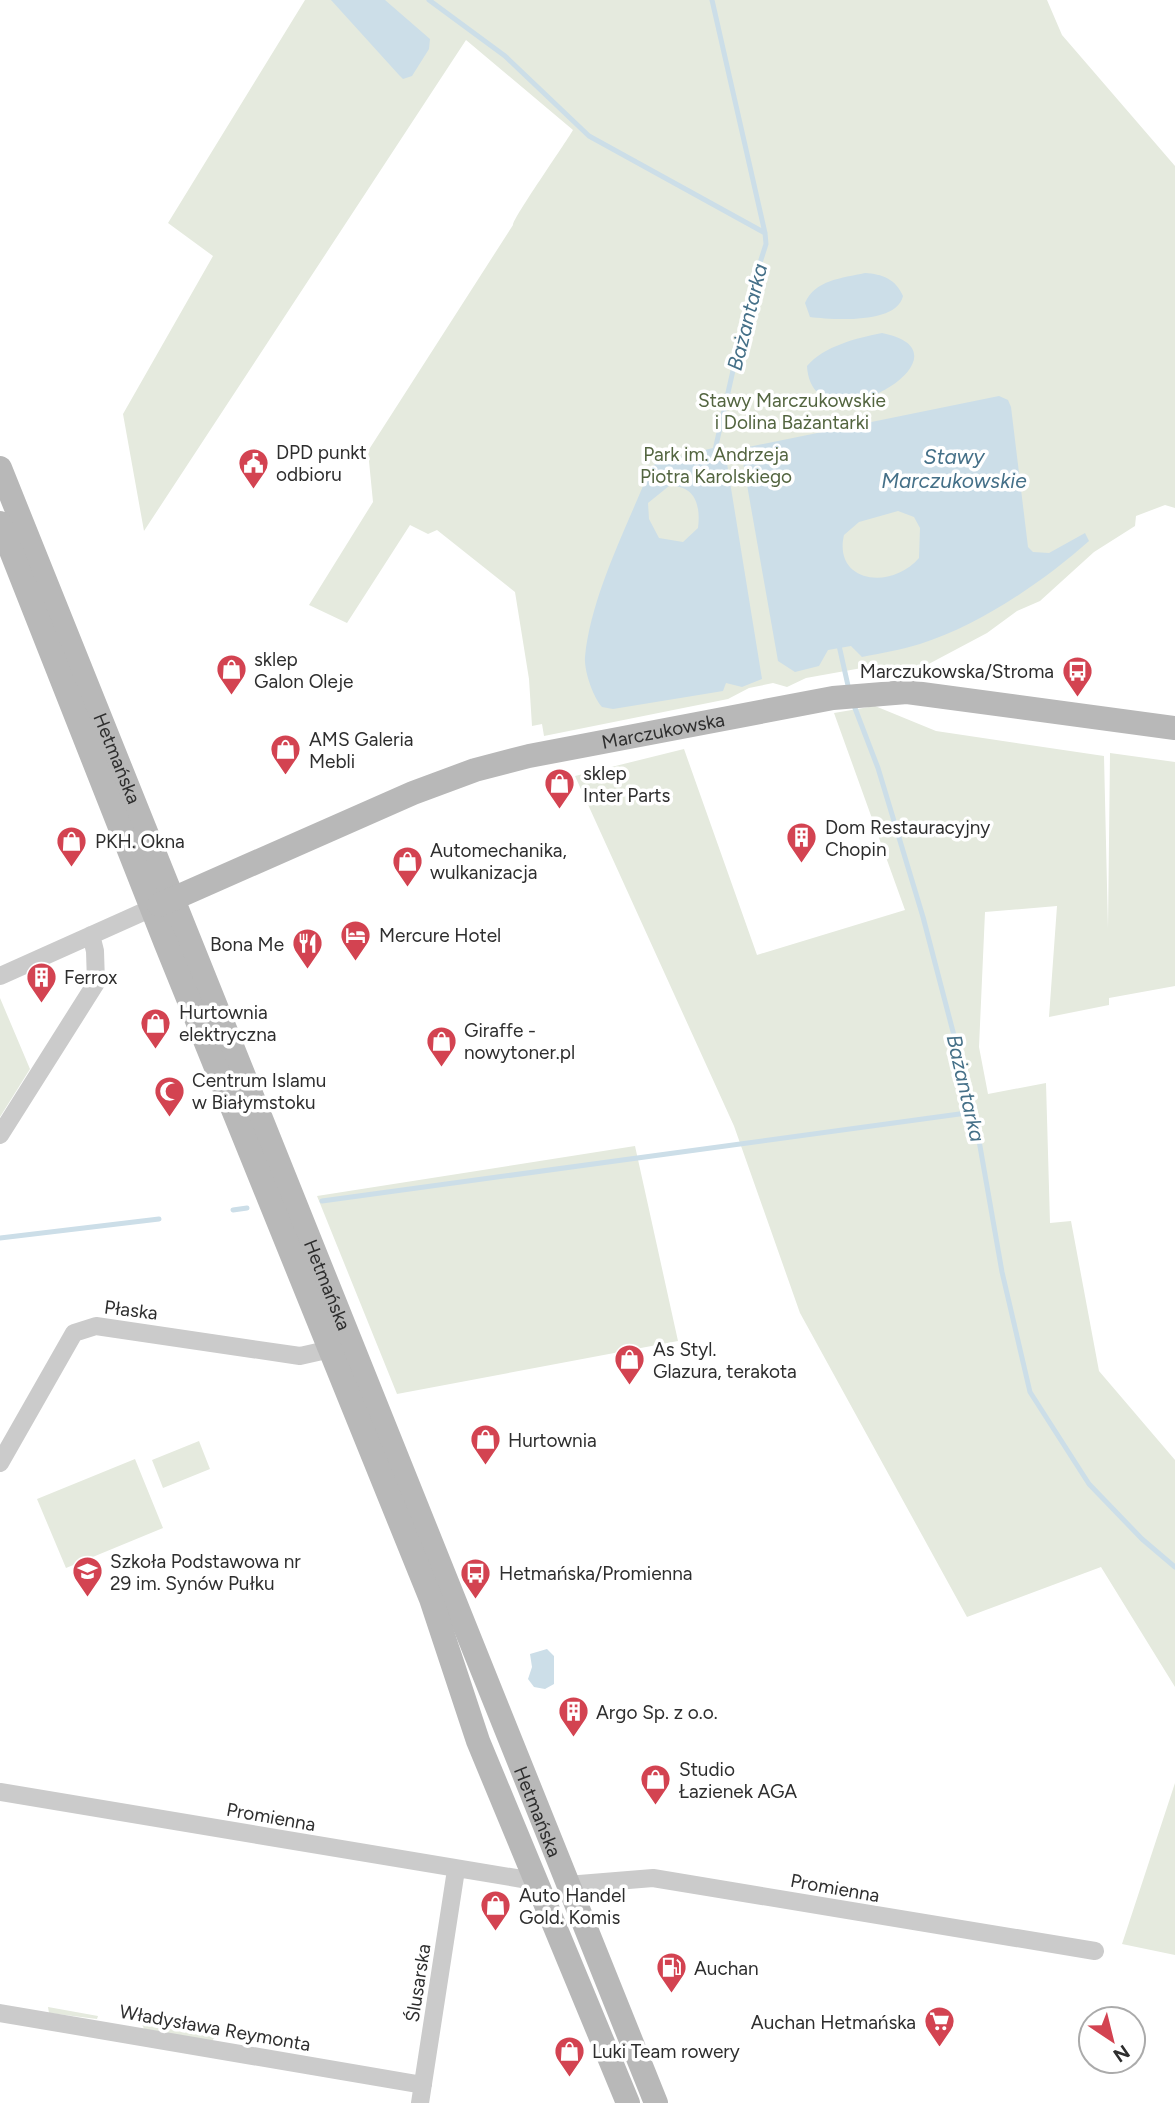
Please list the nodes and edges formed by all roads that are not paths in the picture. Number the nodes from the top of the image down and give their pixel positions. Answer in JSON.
{"nodes":[{"id":1,"x":0,"y":468,"type":"edge"},
{"id":2,"x":0,"y":523,"type":"edge"},
{"id":3,"x":1175,"y":727,"type":"edge"},
{"id":4,"x":129,"y":818,"type":"junction"},
{"id":5,"x":163,"y":903,"type":"junction"},
{"id":6,"x":91,"y":935,"type":"junction"},
{"id":7,"x":0,"y":976,"type":"edge"},
{"id":8,"x":198,"y":990,"type":"junction"},
{"id":9,"x":0,"y":1135,"type":"edge"},
{"id":10,"x":331,"y":1349,"type":"junction"},
{"id":11,"x":0,"y":1463,"type":"edge"},
{"id":12,"x":526,"y":1781,"type":"junction"},
{"id":13,"x":0,"y":1792,"type":"edge"},
{"id":14,"x":501,"y":1797,"type":"junction"},
{"id":15,"x":456,"y":1870,"type":"junction"},
{"id":16,"x":534,"y":1881,"type":"junction"},
{"id":17,"x":567,"y":1885,"type":"junction"},
{"id":18,"x":1095,"y":1951,"type":"dead end"},
{"id":19,"x":596,"y":1956,"type":"junction"},
{"id":20,"x":570,"y":1968,"type":"junction"},
{"id":21,"x":0,"y":2013,"type":"edge"},
{"id":22,"x":422,"y":2094,"type":"edge"},
{"id":23,"x":628,"y":2103,"type":"edge"},
{"id":24,"x":656,"y":2103,"type":"edge"}],
"edges":[{"from":1,"to":4,"type":"main road","name":"Hetmańska"},
{"from":2,"to":4,"type":"main road","name":"Hetmańska"},
{"from":3,"to":5,"type":"main road","name":"Marczukowska"},
{"from":4,"to":5,"type":"main road","name":"Hetmańska"},
{"from":5,"to":6,"type":"street","name":"Marczukowska"},
{"from":5,"to":8,"type":"main road","name":"Hetmańska"},
{"from":6,"to":7,"type":"street","name":"Marczukowska"},
{"from":6,"to":9,"type":"street"},
{"from":8,"to":10,"type":"main road","name":"Hetmańska"},
{"from":8,"to":12,"type":"main road","name":"Hetmańska"},
{"from":10,"to":11,"type":"street","name":"Płaska"},
{"from":10,"to":14,"type":"main road","name":"Hetmańska"},
{"from":12,"to":14,"type":"main road"},
{"from":12,"to":17,"type":"main road","name":"Hetmańska"},
{"from":13,"to":15,"type":"street","name":"Promienna"},
{"from":14,"to":16,"type":"main road","name":"Hetmańska"},
{"from":15,"to":16,"type":"street","name":"Promienna"},
{"from":15,"to":22,"type":"street","name":"Ślusarska"},
{"from":16,"to":17,"type":"main road"},
{"from":16,"to":20,"type":"main road","name":"Hetmańska"},
{"from":17,"to":18,"type":"street","name":"Promienna"},
{"from":17,"to":19,"type":"main road","name":"Hetmańska"},
{"from":19,"to":20,"type":"main road"},
{"from":19,"to":24,"type":"main road","name":"Hetmańska"},
{"from":20,"to":23,"type":"main road","name":"Hetmańska"},
{"from":21,"to":22,"type":"street","name":"Władysława Reymonta"}]}
